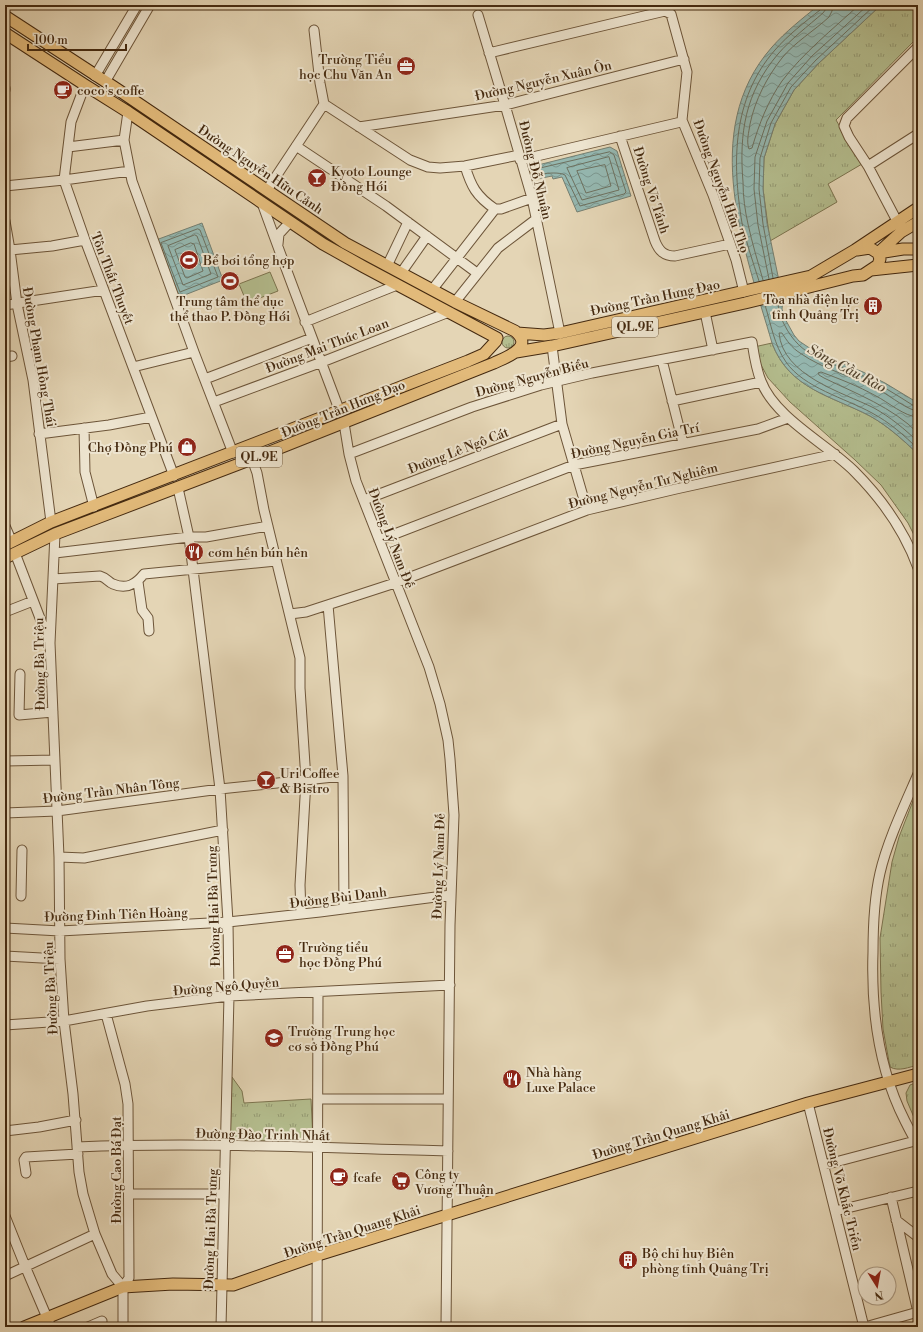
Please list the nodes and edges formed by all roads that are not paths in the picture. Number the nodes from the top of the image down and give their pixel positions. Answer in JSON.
{"nodes":[{"id":1,"x":136,"y":5,"type":"edge"},
{"id":2,"x":150,"y":5,"type":"edge"},
{"id":3,"x":5,"y":16,"type":"edge"},
{"id":4,"x":478,"y":16,"type":"dead end"},
{"id":5,"x":314,"y":30,"type":"dead end"},
{"id":6,"x":5,"y":33,"type":"edge"},
{"id":7,"x":918,"y":47,"type":"edge"},
{"id":8,"x":489,"y":54,"type":"junction"},
{"id":9,"x":684,"y":59,"type":"junction"},
{"id":10,"x":94,"y":75,"type":"junction"},
{"id":11,"x":105,"y":82,"type":"junction"},
{"id":12,"x":85,"y":86,"type":"junction"},
{"id":13,"x":324,"y":104,"type":"junction"},
{"id":14,"x":505,"y":105,"type":"junction"},
{"id":15,"x":128,"y":112,"type":"junction"},
{"id":16,"x":682,"y":120,"type":"junction"},
{"id":17,"x":359,"y":127,"type":"junction"},
{"id":18,"x":918,"y":134,"type":"edge"},
{"id":19,"x":620,"y":136,"type":"junction"},
{"id":20,"x":124,"y":140,"type":"junction"},
{"id":21,"x":296,"y":146,"type":"junction"},
{"id":22,"x":68,"y":147,"type":"junction"},
{"id":23,"x":520,"y":158,"type":"junction"},
{"id":24,"x":465,"y":166,"type":"junction"},
{"id":25,"x":868,"y":166,"type":"junction"},
{"id":26,"x":130,"y":171,"type":"junction"},
{"id":27,"x":64,"y":180,"type":"junction"},
{"id":28,"x":5,"y":186,"type":"edge"},
{"id":29,"x":267,"y":190,"type":"junction"},
{"id":30,"x":532,"y":198,"type":"junction"},
{"id":31,"x":262,"y":203,"type":"junction"},
{"id":32,"x":918,"y":208,"type":"edge"},
{"id":33,"x":494,"y":209,"type":"junction"},
{"id":34,"x":299,"y":212,"type":"junction"},
{"id":35,"x":535,"y":220,"type":"junction"},
{"id":36,"x":290,"y":222,"type":"junction"},
{"id":37,"x":408,"y":222,"type":"junction"},
{"id":38,"x":897,"y":222,"type":"junction"},
{"id":39,"x":918,"y":222,"type":"edge"},
{"id":40,"x":6,"y":225,"type":"edge"},
{"id":41,"x":427,"y":236,"type":"junction"},
{"id":42,"x":85,"y":240,"type":"junction"},
{"id":43,"x":730,"y":244,"type":"junction"},
{"id":44,"x":278,"y":249,"type":"junction"},
{"id":45,"x":918,"y":249,"type":"edge"},
{"id":46,"x":10,"y":250,"type":"junction"},
{"id":47,"x":878,"y":252,"type":"junction"},
{"id":48,"x":851,"y":253,"type":"junction"},
{"id":49,"x":457,"y":258,"type":"junction"},
{"id":50,"x":918,"y":265,"type":"edge"},
{"id":51,"x":387,"y":266,"type":"junction"},
{"id":52,"x":871,"y":270,"type":"junction"},
{"id":53,"x":401,"y":273,"type":"junction"},
{"id":54,"x":478,"y":273,"type":"junction"},
{"id":55,"x":854,"y":276,"type":"junction"},
{"id":56,"x":397,"y":285,"type":"junction"},
{"id":57,"x":779,"y":289,"type":"junction"},
{"id":58,"x":104,"y":290,"type":"junction"},
{"id":59,"x":432,"y":290,"type":"junction"},
{"id":60,"x":750,"y":294,"type":"junction"},
{"id":61,"x":455,"y":302,"type":"junction"},
{"id":62,"x":16,"y":304,"type":"junction"},
{"id":63,"x":5,"y":305,"type":"edge"},
{"id":64,"x":449,"y":312,"type":"junction"},
{"id":65,"x":705,"y":312,"type":"junction"},
{"id":66,"x":305,"y":322,"type":"junction"},
{"id":67,"x":514,"y":331,"type":"junction"},
{"id":68,"x":560,"y":333,"type":"junction"},
{"id":69,"x":312,"y":338,"type":"junction"},
{"id":70,"x":496,"y":339,"type":"junction"},
{"id":71,"x":552,"y":346,"type":"junction"},
{"id":72,"x":713,"y":350,"type":"junction"},
{"id":73,"x":194,"y":352,"type":"junction"},
{"id":74,"x":514,"y":354,"type":"junction"},
{"id":75,"x":662,"y":360,"type":"junction"},
{"id":76,"x":322,"y":362,"type":"junction"},
{"id":77,"x":133,"y":367,"type":"junction"},
{"id":78,"x":205,"y":379,"type":"junction"},
{"id":79,"x":556,"y":381,"type":"junction"},
{"id":80,"x":761,"y":382,"type":"junction"},
{"id":81,"x":672,"y":401,"type":"junction"},
{"id":82,"x":214,"y":402,"type":"junction"},
{"id":83,"x":340,"y":412,"type":"junction"},
{"id":84,"x":151,"y":417,"type":"junction"},
{"id":85,"x":788,"y":418,"type":"junction"},
{"id":86,"x":344,"y":423,"type":"junction"},
{"id":87,"x":562,"y":424,"type":"junction"},
{"id":88,"x":84,"y":428,"type":"junction"},
{"id":89,"x":39,"y":434,"type":"junction"},
{"id":90,"x":683,"y":443,"type":"junction"},
{"id":91,"x":233,"y":453,"type":"junction"},
{"id":92,"x":349,"y":454,"type":"junction"},
{"id":93,"x":835,"y":454,"type":"junction"},
{"id":94,"x":252,"y":459,"type":"junction"},
{"id":95,"x":574,"y":465,"type":"junction"},
{"id":96,"x":174,"y":476,"type":"junction"},
{"id":97,"x":178,"y":488,"type":"junction"},
{"id":98,"x":364,"y":500,"type":"junction"},
{"id":99,"x":94,"y":507,"type":"junction"},
{"id":100,"x":587,"y":510,"type":"junction"},
{"id":101,"x":51,"y":522,"type":"junction"},
{"id":102,"x":5,"y":526,"type":"edge"},
{"id":103,"x":268,"y":526,"type":"junction"},
{"id":104,"x":55,"y":534,"type":"junction"},
{"id":105,"x":189,"y":537,"type":"junction"},
{"id":106,"x":379,"y":540,"type":"junction"},
{"id":107,"x":11,"y":547,"type":"edge"},
{"id":108,"x":54,"y":553,"type":"junction"},
{"id":109,"x":5,"y":558,"type":"edge"},
{"id":110,"x":276,"y":561,"type":"junction"},
{"id":111,"x":918,"y":568,"type":"edge"},
{"id":112,"x":193,"y":569,"type":"junction"},
{"id":113,"x":53,"y":579,"type":"junction"},
{"id":114,"x":138,"y":582,"type":"junction"},
{"id":115,"x":395,"y":583,"type":"junction"},
{"id":116,"x":33,"y":601,"type":"junction"},
{"id":117,"x":328,"y":605,"type":"junction"},
{"id":118,"x":5,"y":612,"type":"edge"},
{"id":119,"x":290,"y":614,"type":"junction"},
{"id":120,"x":149,"y":631,"type":"dead end"},
{"id":121,"x":50,"y":643,"type":"junction"},
{"id":122,"x":20,"y":674,"type":"dead end"},
{"id":123,"x":52,"y":712,"type":"junction"},
{"id":124,"x":54,"y":760,"type":"junction"},
{"id":125,"x":5,"y":761,"type":"edge"},
{"id":126,"x":918,"y":774,"type":"edge"},
{"id":127,"x":343,"y":776,"type":"junction"},
{"id":128,"x":306,"y":780,"type":"junction"},
{"id":129,"x":220,"y":789,"type":"junction"},
{"id":130,"x":57,"y":811,"type":"junction"},
{"id":131,"x":5,"y":813,"type":"edge"},
{"id":132,"x":223,"y":830,"type":"junction"},
{"id":133,"x":22,"y":850,"type":"dead end"},
{"id":134,"x":58,"y":857,"type":"junction"},
{"id":135,"x":451,"y":895,"type":"junction"},
{"id":136,"x":21,"y":896,"type":"dead end"},
{"id":137,"x":344,"y":909,"type":"junction"},
{"id":138,"x":301,"y":914,"type":"junction"},
{"id":139,"x":228,"y":922,"type":"junction"},
{"id":140,"x":5,"y":928,"type":"edge"},
{"id":141,"x":60,"y":931,"type":"junction"},
{"id":142,"x":5,"y":956,"type":"edge"},
{"id":143,"x":60,"y":959,"type":"junction"},
{"id":144,"x":450,"y":985,"type":"junction"},
{"id":145,"x":318,"y":992,"type":"junction"},
{"id":146,"x":229,"y":996,"type":"junction"},
{"id":147,"x":106,"y":1014,"type":"junction"},
{"id":148,"x":64,"y":1021,"type":"junction"},
{"id":149,"x":5,"y":1025,"type":"edge"},
{"id":150,"x":914,"y":1075,"type":"edge"},
{"id":151,"x":888,"y":1082,"type":"junction"},
{"id":152,"x":318,"y":1099,"type":"junction"},
{"id":153,"x":448,"y":1099,"type":"junction"},
{"id":154,"x":808,"y":1103,"type":"junction"},
{"id":155,"x":76,"y":1120,"type":"junction"},
{"id":156,"x":5,"y":1131,"type":"edge"},
{"id":157,"x":917,"y":1143,"type":"edge"},
{"id":158,"x":129,"y":1145,"type":"junction"},
{"id":159,"x":226,"y":1146,"type":"junction"},
{"id":160,"x":318,"y":1148,"type":"junction"},
{"id":161,"x":77,"y":1151,"type":"junction"},
{"id":162,"x":448,"y":1151,"type":"junction"},
{"id":163,"x":824,"y":1165,"type":"junction"},
{"id":164,"x":26,"y":1173,"type":"dead end"},
{"id":165,"x":918,"y":1191,"type":"edge"},
{"id":166,"x":129,"y":1194,"type":"junction"},
{"id":167,"x":224,"y":1194,"type":"junction"},
{"id":168,"x":891,"y":1197,"type":"junction"},
{"id":169,"x":835,"y":1211,"type":"junction"},
{"id":170,"x":447,"y":1215,"type":"junction"},
{"id":171,"x":5,"y":1216,"type":"edge"},
{"id":172,"x":896,"y":1220,"type":"junction"},
{"id":173,"x":95,"y":1234,"type":"junction"},
{"id":174,"x":918,"y":1237,"type":"edge"},
{"id":175,"x":318,"y":1255,"type":"junction"},
{"id":176,"x":25,"y":1266,"type":"junction"},
{"id":177,"x":5,"y":1276,"type":"edge"},
{"id":178,"x":222,"y":1286,"type":"junction"},
{"id":179,"x":123,"y":1287,"type":"junction"},
{"id":180,"x":918,"y":1312,"type":"edge"},
{"id":181,"x":102,"y":1321,"type":"dead end"},
{"id":182,"x":49,"y":1322,"type":"edge"},
{"id":183,"x":24,"y":1327,"type":"edge"},
{"id":184,"x":88,"y":1327,"type":"edge"},
{"id":185,"x":123,"y":1327,"type":"edge"},
{"id":186,"x":221,"y":1327,"type":"edge"},
{"id":187,"x":317,"y":1327,"type":"edge"},
{"id":188,"x":446,"y":1327,"type":"edge"},
{"id":189,"x":865,"y":1327,"type":"edge"}],
"edges":[{"from":1,"to":10,"type":"street"},
{"from":2,"to":11,"type":"street"},
{"from":3,"to":10,"type":"main road","name":"Đường Nguyễn Hữu Cảnh"},
{"from":4,"to":8,"type":"street","name":"Đường Đỗ Nhuận"},
{"from":5,"to":13,"type":"street"},
{"from":6,"to":12,"type":"main road","name":"Đường Nguyễn Hữu Cảnh"},
{"from":7,"to":25,"type":"street"},
{"from":8,"to":9,"type":"street","name":"Đường Nguyễn Hữu Thọ"},
{"from":8,"to":14,"type":"street","name":"Đường Đỗ Nhuận"},
{"from":9,"to":14,"type":"street","name":"Đường Nguyễn Xuân Ôn"},
{"from":9,"to":16,"type":"street","name":"Đường Nguyễn Hữu Thọ"},
{"from":10,"to":11,"type":"main road","name":"Đường Nguyễn Hữu Cảnh"},
{"from":10,"to":12,"type":"main road"},
{"from":11,"to":29,"type":"main road","name":"Đường Nguyễn Hữu Cảnh"},
{"from":12,"to":15,"type":"main road","name":"Đường Nguyễn Hữu Cảnh"},
{"from":12,"to":22,"type":"street","name":"Tôn Thất Thuyết"},
{"from":13,"to":17,"type":"street"},
{"from":13,"to":21,"type":"street"},
{"from":14,"to":17,"type":"street","name":"Đường Nguyễn Xuân Ôn"},
{"from":14,"to":23,"type":"street","name":"Đường Đỗ Nhuận"},
{"from":15,"to":20,"type":"street"},
{"from":15,"to":31,"type":"main road","name":"Đường Nguyễn Hữu Cảnh"},
{"from":16,"to":19,"type":"street"},
{"from":16,"to":43,"type":"street","name":"Đường Nguyễn Hữu Thọ"},
{"from":17,"to":24,"type":"street"},
{"from":18,"to":25,"type":"street"},
{"from":19,"to":23,"type":"street"},
{"from":19,"to":43,"type":"street","name":"Đường Võ Tánh"},
{"from":20,"to":22,"type":"street"},
{"from":20,"to":26,"type":"street"},
{"from":21,"to":29,"type":"street"},
{"from":21,"to":37,"type":"street"},
{"from":22,"to":27,"type":"street","name":"Tôn Thất Thuyết"},
{"from":23,"to":24,"type":"street"},
{"from":23,"to":30,"type":"street","name":"Đường Đỗ Nhuận"},
{"from":24,"to":33,"type":"street"},
{"from":25,"to":38,"type":"street"},
{"from":26,"to":27,"type":"street"},
{"from":26,"to":73,"type":"street"},
{"from":27,"to":28,"type":"street"},
{"from":27,"to":42,"type":"street","name":"Tôn Thất Thuyết"},
{"from":29,"to":31,"type":"main road"},
{"from":29,"to":34,"type":"main road","name":"Đường Nguyễn Hữu Cảnh"},
{"from":30,"to":33,"type":"street"},
{"from":30,"to":35,"type":"street","name":"Đường Đỗ Nhuận"},
{"from":31,"to":36,"type":"main road","name":"Đường Nguyễn Hữu Cảnh"},
{"from":31,"to":44,"type":"street"},
{"from":32,"to":38,"type":"main road","name":"Đường Trần Hưng Đạo","number":"QL.9E"},
{"from":33,"to":49,"type":"street"},
{"from":34,"to":36,"type":"main road"},
{"from":34,"to":51,"type":"main road","name":"Đường Nguyễn Hữu Cảnh"},
{"from":35,"to":54,"type":"street"},
{"from":35,"to":68,"type":"street","name":"Đường Đỗ Nhuận"},
{"from":36,"to":44,"type":"street"},
{"from":36,"to":56,"type":"main road","name":"Đường Nguyễn Hữu Cảnh"},
{"from":37,"to":41,"type":"street"},
{"from":37,"to":51,"type":"street"},
{"from":38,"to":48,"type":"main road","name":"Đường Trần Hưng Đạo","number":"QL.9E"},
{"from":39,"to":47,"type":"main road"},
{"from":40,"to":46,"type":"street","name":"Đường Phạm Hồng Thái"},
{"from":41,"to":49,"type":"street"},
{"from":41,"to":53,"type":"street"},
{"from":42,"to":46,"type":"street"},
{"from":42,"to":58,"type":"street","name":"Tôn Thất Thuyết"},
{"from":43,"to":60,"type":"street","name":"Đường Nguyễn Hữu Thọ"},
{"from":44,"to":66,"type":"street"},
{"from":45,"to":47,"type":"main road"},
{"from":46,"to":62,"type":"street","name":"Đường Phạm Hồng Thái"},
{"from":47,"to":48,"type":"main road"},
{"from":47,"to":52,"type":"main road"},
{"from":48,"to":55,"type":"main road"},
{"from":48,"to":57,"type":"main road","name":"Đường Trần Hưng Đạo","number":"QL.9E"},
{"from":49,"to":54,"type":"street"},
{"from":49,"to":59,"type":"street"},
{"from":50,"to":52,"type":"main road","name":"Đường Trần Hưng Đạo"},
{"from":51,"to":53,"type":"main road","name":"Đường Nguyễn Hữu Cảnh"},
{"from":52,"to":55,"type":"main road","name":"Đường Trần Hưng Đạo"},
{"from":53,"to":59,"type":"main road","name":"Đường Nguyễn Hữu Cảnh"},
{"from":54,"to":61,"type":"street"},
{"from":55,"to":57,"type":"main road","name":"Đường Trần Hưng Đạo","number":"QL.9E"},
{"from":56,"to":64,"type":"main road","name":"Đường Nguyễn Hữu Cảnh"},
{"from":56,"to":66,"type":"street"},
{"from":57,"to":60,"type":"main road","name":"Đường Trần Hưng Đạo","number":"QL.9E"},
{"from":58,"to":62,"type":"street"},
{"from":58,"to":77,"type":"street","name":"Tôn Thất Thuyết"},
{"from":59,"to":61,"type":"main road","name":"Đường Nguyễn Hữu Cảnh"},
{"from":60,"to":65,"type":"main road","name":"Đường Trần Hưng Đạo","number":"QL.9E"},
{"from":60,"to":68,"type":"main road","name":"Đường Trần Hưng Đạo","number":"QL.9E"},
{"from":61,"to":67,"type":"main road","name":"Đường Nguyễn Hữu Cảnh"},
{"from":62,"to":63,"type":"street"},
{"from":62,"to":89,"type":"street","name":"Đường Phạm Hồng Thái"},
{"from":64,"to":70,"type":"main road","name":"Đường Nguyễn Hữu Cảnh"},
{"from":64,"to":76,"type":"street","name":"Đường Mai Thúc Loan"},
{"from":65,"to":71,"type":"main road","name":"Đường Trần Hưng Đạo","number":"QL.9E"},
{"from":65,"to":72,"type":"street"},
{"from":66,"to":69,"type":"street"},
{"from":67,"to":68,"type":"main road","name":"Đường Trần Hưng Đạo","number":"QL.9E"},
{"from":67,"to":70,"type":"main road"},
{"from":67,"to":74,"type":"main road"},
{"from":69,"to":76,"type":"street"},
{"from":69,"to":78,"type":"street"},
{"from":70,"to":74,"type":"main road"},
{"from":70,"to":83,"type":"main road","name":"Đường Trần Hưng Đạo","number":"QL.9E"},
{"from":71,"to":74,"type":"main road","name":"Đường Trần Hưng Đạo","number":"QL.9E"},
{"from":71,"to":79,"type":"street"},
{"from":72,"to":75,"type":"street","name":"Đường Nguyễn Biểu"},
{"from":72,"to":80,"type":"street","name":"Đường Nguyễn Biểu"},
{"from":73,"to":77,"type":"street"},
{"from":73,"to":78,"type":"street"},
{"from":74,"to":86,"type":"main road","name":"Đường Trần Hưng Đạo","number":"QL.9E"},
{"from":75,"to":79,"type":"street","name":"Đường Nguyễn Biểu"},
{"from":75,"to":81,"type":"street"},
{"from":76,"to":82,"type":"street","name":"Đường Mai Thúc Loan"},
{"from":76,"to":83,"type":"street"},
{"from":77,"to":84,"type":"street","name":"Tôn Thất Thuyết"},
{"from":78,"to":82,"type":"street"},
{"from":79,"to":87,"type":"street"},
{"from":79,"to":92,"type":"street","name":"Đường Nguyễn Biểu"},
{"from":80,"to":81,"type":"street"},
{"from":80,"to":85,"type":"street"},
{"from":81,"to":90,"type":"street"},
{"from":82,"to":91,"type":"street"},
{"from":83,"to":86,"type":"main road"},
{"from":83,"to":91,"type":"main road","name":"Đường Trần Hưng Đạo","number":"QL.9E"},
{"from":84,"to":88,"type":"street"},
{"from":84,"to":96,"type":"street","name":"Tôn Thất Thuyết"},
{"from":85,"to":90,"type":"street","name":"Đường Nguyễn Gia Trí"},
{"from":85,"to":93,"type":"street"},
{"from":86,"to":92,"type":"street","name":"Đường Lý Nam Đế"},
{"from":86,"to":94,"type":"main road","name":"Đường Trần Hưng Đạo","number":"QL.9E"},
{"from":87,"to":95,"type":"street"},
{"from":87,"to":98,"type":"street","name":"Đường Lê Ngô Cát"},
{"from":88,"to":89,"type":"street"},
{"from":88,"to":99,"type":"street"},
{"from":89,"to":101,"type":"street","name":"Đường Phạm Hồng Thái"},
{"from":90,"to":95,"type":"street","name":"Đường Nguyễn Gia Trí"},
{"from":91,"to":96,"type":"main road","name":"Đường Trần Hưng Đạo","number":"QL.9E"},
{"from":92,"to":98,"type":"street","name":"Đường Lý Nam Đế"},
{"from":93,"to":100,"type":"street","name":"Đường Nguyễn Tư Nghiêm"},
{"from":93,"to":111,"type":"street"},
{"from":94,"to":97,"type":"main road","name":"Đường Trần Hưng Đạo","number":"QL.9E"},
{"from":94,"to":103,"type":"street"},
{"from":95,"to":100,"type":"street"},
{"from":95,"to":106,"type":"street","name":"Đường Nguyễn Gia Trí"},
{"from":96,"to":97,"type":"main road"},
{"from":96,"to":99,"type":"main road","name":"Đường Trần Hưng Đạo","number":"QL.9E"},
{"from":97,"to":104,"type":"main road","name":"Đường Trần Hưng Đạo","number":"QL.9E"},
{"from":97,"to":105,"type":"street","name":"Đường Hai Bà Trưng"},
{"from":98,"to":106,"type":"street","name":"Đường Lý Nam Đế"},
{"from":99,"to":101,"type":"main road","name":"Đường Trần Hưng Đạo","number":"QL.9E"},
{"from":100,"to":115,"type":"street","name":"Đường Nguyễn Tư Nghiêm"},
{"from":101,"to":107,"type":"main road","name":"Đường Trần Hưng Đạo","number":"QL.9E"},
{"from":102,"to":107,"type":"street"},
{"from":103,"to":105,"type":"street"},
{"from":103,"to":110,"type":"street"},
{"from":104,"to":107,"type":"main road","name":"Đường Trần Hưng Đạo","number":"QL.9E"},
{"from":104,"to":108,"type":"street","name":"Đường Bà Triệu"},
{"from":105,"to":108,"type":"street"},
{"from":105,"to":112,"type":"street","name":"Đường Hai Bà Trưng"},
{"from":106,"to":115,"type":"street","name":"Đường Lý Nam Đế"},
{"from":107,"to":109,"type":"main road","name":"Đường Trần Hưng Đạo","number":"QL.9E"},
{"from":107,"to":116,"type":"street"},
{"from":108,"to":113,"type":"street","name":"Đường Bà Triệu"},
{"from":110,"to":112,"type":"street"},
{"from":110,"to":119,"type":"street"},
{"from":112,"to":114,"type":"street"},
{"from":112,"to":129,"type":"street","name":"Đường Hai Bà Trưng"},
{"from":113,"to":114,"type":"street"},
{"from":113,"to":121,"type":"street","name":"Đường Bà Triệu"},
{"from":114,"to":120,"type":"street"},
{"from":115,"to":117,"type":"street","name":"Đường Nguyễn Tư Nghiêm"},
{"from":115,"to":135,"type":"street","name":"Đường Lý Nam Đế"},
{"from":116,"to":118,"type":"street"},
{"from":116,"to":121,"type":"street"},
{"from":117,"to":119,"type":"street","name":"Đường Nguyễn Tư Nghiêm"},
{"from":117,"to":127,"type":"street"},
{"from":119,"to":128,"type":"street"},
{"from":121,"to":123,"type":"street","name":"Đường Bà Triệu"},
{"from":122,"to":123,"type":"street"},
{"from":123,"to":124,"type":"street","name":"Đường Bà Triệu"},
{"from":124,"to":125,"type":"street"},
{"from":124,"to":130,"type":"street","name":"Đường Bà Triệu"},
{"from":126,"to":151,"type":"street"},
{"from":127,"to":128,"type":"street","name":"Đường Trần Nhân Tông"},
{"from":127,"to":137,"type":"street"},
{"from":128,"to":129,"type":"street","name":"Đường Trần Nhân Tông"},
{"from":128,"to":138,"type":"street"},
{"from":129,"to":130,"type":"street","name":"Đường Trần Nhân Tông"},
{"from":129,"to":132,"type":"street","name":"Đường Hai Bà Trưng"},
{"from":130,"to":131,"type":"street","name":"Đường Trần Nhân Tông"},
{"from":130,"to":134,"type":"street","name":"Đường Bà Triệu"},
{"from":132,"to":134,"type":"street"},
{"from":132,"to":139,"type":"street","name":"Đường Hai Bà Trưng"},
{"from":133,"to":136,"type":"street"},
{"from":134,"to":141,"type":"street","name":"Đường Bà Triệu"},
{"from":135,"to":137,"type":"street","name":"Đường Bùi Danh"},
{"from":135,"to":144,"type":"street","name":"Đường Lý Nam Đế"},
{"from":137,"to":138,"type":"street","name":"Đường Bùi Danh"},
{"from":138,"to":139,"type":"street","name":"Đường Bùi Danh"},
{"from":139,"to":141,"type":"street","name":"Đường Đinh Tiên Hoàng"},
{"from":139,"to":146,"type":"street","name":"Đường Hai Bà Trưng"},
{"from":140,"to":141,"type":"street","name":"Đường Đinh Tiên Hoàng"},
{"from":141,"to":143,"type":"street","name":"Đường Bà Triệu"},
{"from":142,"to":143,"type":"street"},
{"from":143,"to":148,"type":"street","name":"Đường Bà Triệu"},
{"from":144,"to":145,"type":"street","name":"Đường Ngô Quyền"},
{"from":144,"to":153,"type":"street","name":"Đường Lý Nam Đế"},
{"from":145,"to":146,"type":"street","name":"Đường Ngô Quyền"},
{"from":145,"to":152,"type":"street"},
{"from":146,"to":147,"type":"street","name":"Đường Ngô Quyền"},
{"from":146,"to":159,"type":"street","name":"Đường Hai Bà Trưng"},
{"from":147,"to":148,"type":"street","name":"Đường Ngô Quyền"},
{"from":147,"to":158,"type":"street","name":"Đường Cao Bá Đạt"},
{"from":148,"to":149,"type":"street","name":"Đường Ngô Quyền"},
{"from":148,"to":155,"type":"street","name":"Đường Bà Triệu"},
{"from":150,"to":151,"type":"main road","name":"Đường Trần Quang Khải"},
{"from":151,"to":154,"type":"main road","name":"Đường Trần Quang Khải"},
{"from":151,"to":157,"type":"street"},
{"from":152,"to":153,"type":"street"},
{"from":152,"to":160,"type":"street"},
{"from":153,"to":162,"type":"street","name":"Đường Lý Nam Đế"},
{"from":154,"to":163,"type":"street","name":"Đường Võ Khắc Triển"},
{"from":154,"to":170,"type":"main road","name":"Đường Trần Quang Khải"},
{"from":155,"to":156,"type":"street"},
{"from":155,"to":161,"type":"street","name":"Đường Bà Triệu"},
{"from":157,"to":163,"type":"street"},
{"from":158,"to":159,"type":"street","name":"Đường Đào Trinh Nhất"},
{"from":158,"to":161,"type":"street","name":"Đường Đào Trinh Nhất"},
{"from":158,"to":166,"type":"street","name":"Đường Cao Bá Đạt"},
{"from":159,"to":160,"type":"street","name":"Đường Đào Trinh Nhất"},
{"from":159,"to":167,"type":"street","name":"Đường Hai Bà Trưng"},
{"from":160,"to":162,"type":"street","name":"Đường Đào Trinh Nhất"},
{"from":160,"to":175,"type":"street"},
{"from":161,"to":164,"type":"street","name":"Đường Đào Trinh Nhất"},
{"from":161,"to":173,"type":"street","name":"Đường Bà Triệu"},
{"from":162,"to":170,"type":"street","name":"Đường Lý Nam Đế"},
{"from":163,"to":169,"type":"street","name":"Đường Võ Khắc Triển"},
{"from":165,"to":168,"type":"street"},
{"from":166,"to":167,"type":"street"},
{"from":166,"to":179,"type":"street","name":"Đường Cao Bá Đạt"},
{"from":167,"to":178,"type":"street","name":"Đường Hai Bà Trưng"},
{"from":168,"to":169,"type":"street"},
{"from":168,"to":172,"type":"street"},
{"from":169,"to":189,"type":"street","name":"Đường Võ Khắc Triển"},
{"from":170,"to":175,"type":"main road","name":"Đường Trần Quang Khải"},
{"from":170,"to":188,"type":"street","name":"Đường Lý Nam Đế"},
{"from":171,"to":176,"type":"street"},
{"from":172,"to":174,"type":"street"},
{"from":172,"to":180,"type":"street"},
{"from":173,"to":176,"type":"street"},
{"from":173,"to":179,"type":"street","name":"Đường Bà Triệu"},
{"from":175,"to":178,"type":"main road","name":"Đường Trần Quang Khải"},
{"from":175,"to":187,"type":"street"},
{"from":176,"to":177,"type":"street"},
{"from":176,"to":182,"type":"street"},
{"from":178,"to":179,"type":"main road","name":"Đường Trần Quang Khải"},
{"from":178,"to":186,"type":"street","name":"Đường Hai Bà Trưng"},
{"from":179,"to":182,"type":"main road","name":"Đường Trần Quang Khải"},
{"from":179,"to":185,"type":"street","name":"Đường Cao Bá Đạt"},
{"from":180,"to":189,"type":"street"},
{"from":181,"to":184,"type":"street"},
{"from":182,"to":183,"type":"main road","name":"Đường Trần Quang Khải"}]}
